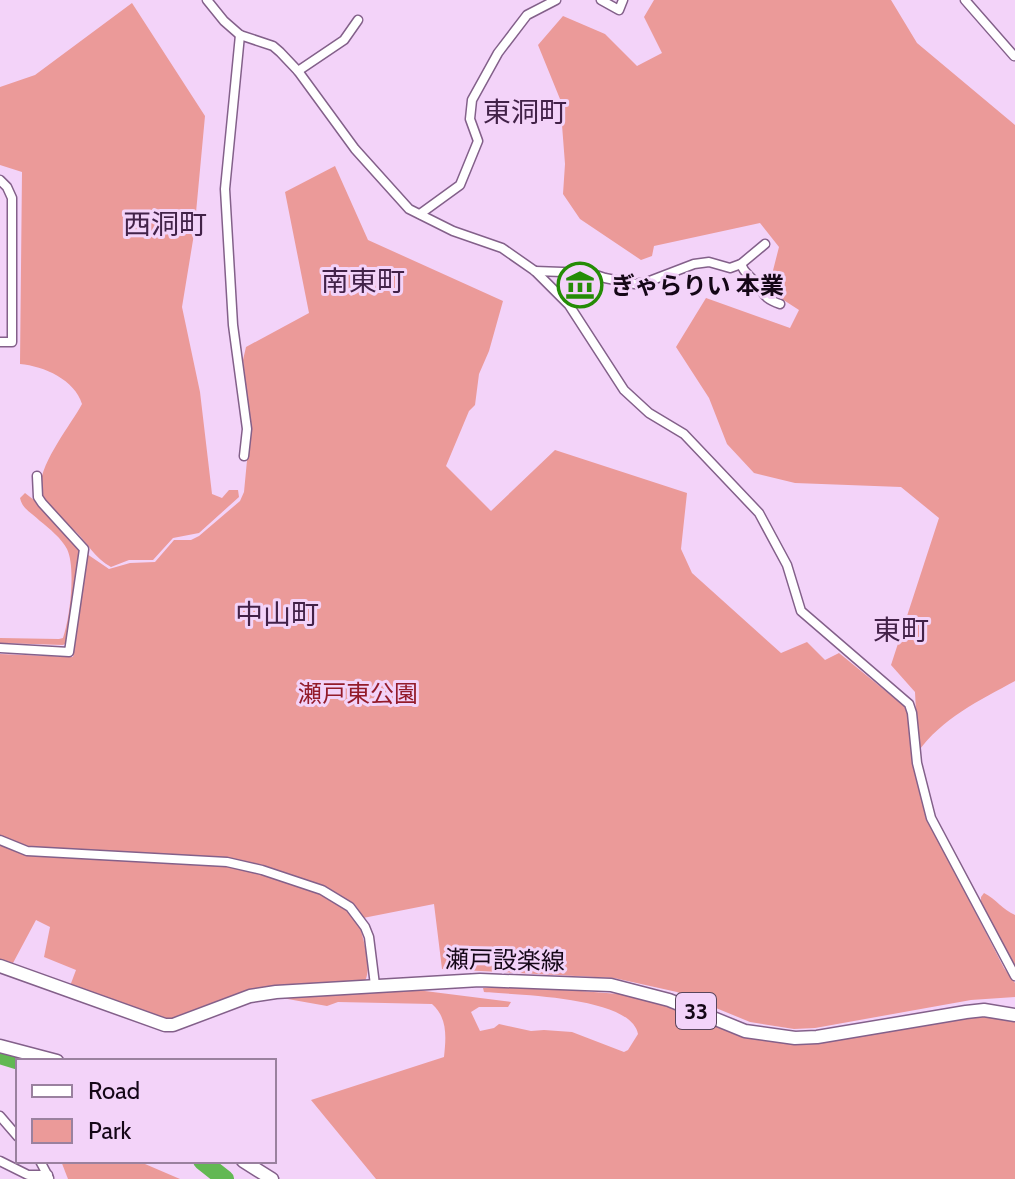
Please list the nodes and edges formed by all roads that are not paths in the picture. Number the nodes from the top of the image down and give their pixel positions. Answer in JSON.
{"nodes":[{"id":1,"x":207,"y":0,"type":"edge"},
{"id":2,"x":556,"y":0,"type":"edge"},
{"id":3,"x":601,"y":0,"type":"edge"},
{"id":4,"x":623,"y":0,"type":"edge"},
{"id":5,"x":965,"y":0,"type":"edge"},
{"id":6,"x":358,"y":20,"type":"dead end"},
{"id":7,"x":240,"y":35,"type":"junction"},
{"id":8,"x":1014,"y":56,"type":"edge"},
{"id":9,"x":298,"y":71,"type":"junction"},
{"id":10,"x":0,"y":180,"type":"edge"},
{"id":11,"x":420,"y":214,"type":"junction"},
{"id":12,"x":765,"y":244,"type":"dead end"},
{"id":13,"x":741,"y":264,"type":"junction"},
{"id":14,"x":535,"y":271,"type":"junction"},
{"id":15,"x":780,"y":304,"type":"dead end"},
{"id":16,"x":0,"y":342,"type":"edge"},
{"id":17,"x":244,"y":456,"type":"dead end"},
{"id":18,"x":37,"y":476,"type":"dead end"},
{"id":19,"x":0,"y":648,"type":"edge"},
{"id":20,"x":0,"y":840,"type":"edge"},
{"id":21,"x":0,"y":966,"type":"edge"},
{"id":22,"x":1015,"y":976,"type":"edge"},
{"id":23,"x":375,"y":985,"type":"junction"},
{"id":24,"x":1015,"y":1015,"type":"edge"},
{"id":25,"x":0,"y":1046,"type":"edge"},
{"id":26,"x":49,"y":1059,"type":"edge"},
{"id":27,"x":0,"y":1116,"type":"edge"},
{"id":28,"x":16,"y":1135,"type":"edge"},
{"id":29,"x":0,"y":1161,"type":"edge"},
{"id":30,"x":246,"y":1163,"type":"edge"},
{"id":31,"x":48,"y":1177,"type":"edge"},
{"id":32,"x":272,"y":1179,"type":"edge"}],
"edges":[{"from":1,"to":7,"type":"street"},
{"from":2,"to":11,"type":"street"},
{"from":3,"to":4,"type":"street"},
{"from":5,"to":8,"type":"street"},
{"from":6,"to":9,"type":"street"},
{"from":7,"to":9,"type":"street"},
{"from":7,"to":17,"type":"street"},
{"from":9,"to":11,"type":"street"},
{"from":10,"to":16,"type":"street"},
{"from":11,"to":14,"type":"street"},
{"from":12,"to":13,"type":"street"},
{"from":13,"to":14,"type":"street"},
{"from":13,"to":15,"type":"street"},
{"from":14,"to":22,"type":"street"},
{"from":18,"to":19,"type":"street"},
{"from":20,"to":23,"type":"street"},
{"from":21,"to":23,"type":"main road","name":"瀬戸設楽線","number":"33"},
{"from":23,"to":24,"type":"main road","name":"瀬戸設楽線","number":"33"},
{"from":25,"to":26,"type":"main road"},
{"from":27,"to":28,"type":"street"},
{"from":29,"to":31,"type":"street"},
{"from":30,"to":32,"type":"main road"}]}
